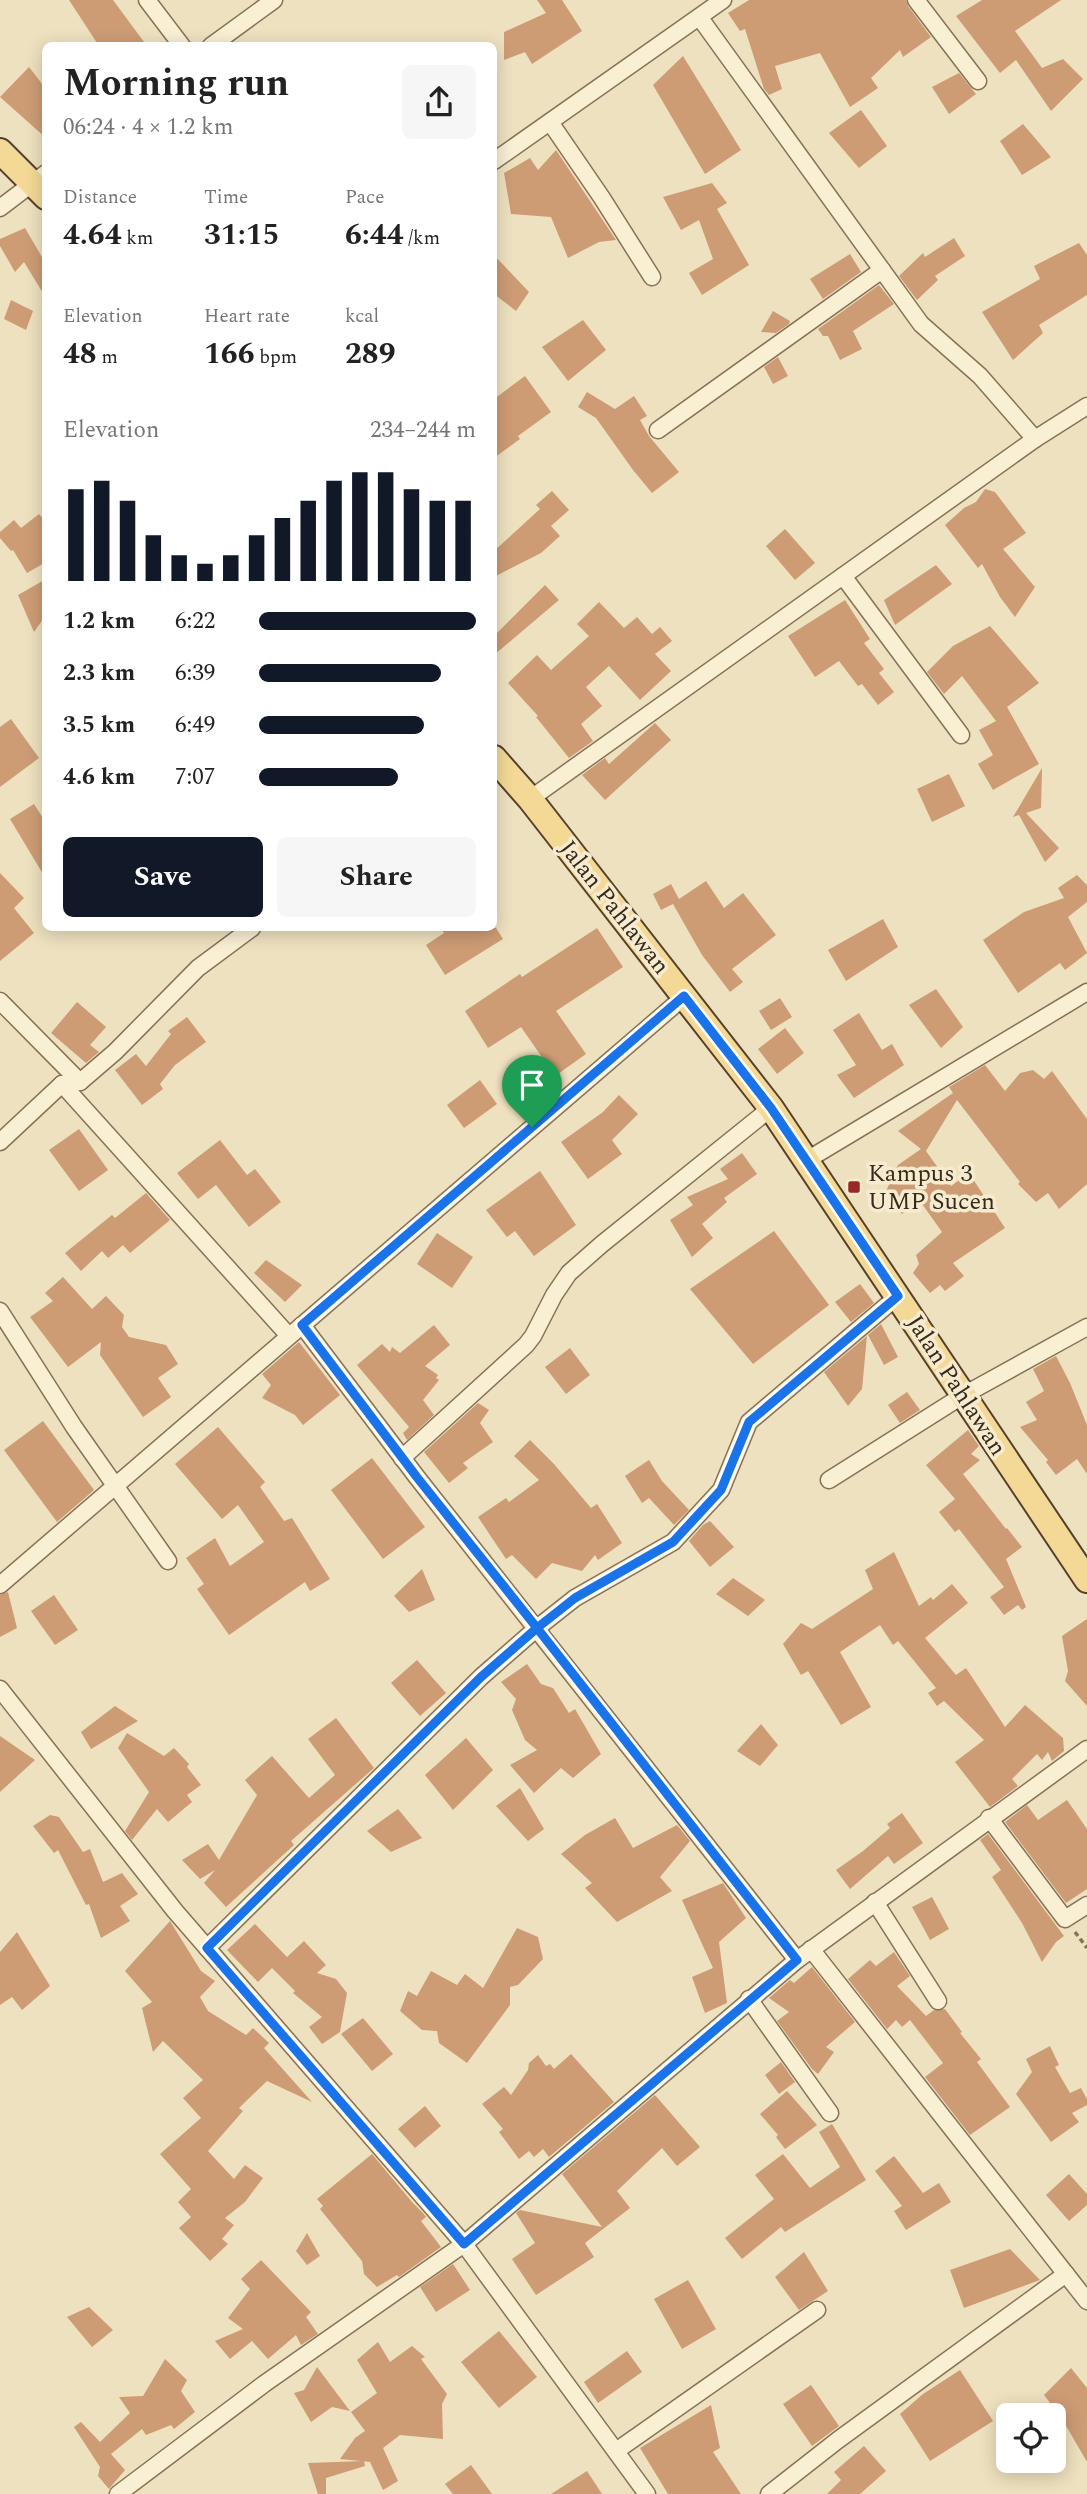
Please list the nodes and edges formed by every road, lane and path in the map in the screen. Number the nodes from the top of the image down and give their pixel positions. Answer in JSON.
{"nodes":[{"id":1,"x":147,"y":0,"type":"edge"},
{"id":2,"x":274,"y":0,"type":"edge"},
{"id":3,"x":723,"y":0,"type":"edge"},
{"id":4,"x":916,"y":0,"type":"edge"},
{"id":5,"x":700,"y":18,"type":"junction"},
{"id":6,"x":178,"y":42,"type":"edge"},
{"id":7,"x":216,"y":42,"type":"edge"},
{"id":8,"x":978,"y":81,"type":"dead end"},
{"id":9,"x":550,"y":122,"type":"junction"},
{"id":10,"x":0,"y":151,"type":"edge"},
{"id":11,"x":497,"y":159,"type":"edge"},
{"id":12,"x":41,"y":184,"type":"edge"},
{"id":13,"x":0,"y":208,"type":"edge"},
{"id":14,"x":882,"y":270,"type":"junction"},
{"id":15,"x":652,"y":277,"type":"dead end"},
{"id":16,"x":1087,"y":406,"type":"edge"},
{"id":17,"x":658,"y":430,"type":"dead end"},
{"id":18,"x":1035,"y":439,"type":"junction"},
{"id":19,"x":843,"y":576,"type":"junction"},
{"id":20,"x":961,"y":736,"type":"dead end"},
{"id":21,"x":497,"y":761,"type":"edge"},
{"id":22,"x":530,"y":799,"type":"junction"},
{"id":23,"x":248,"y":931,"type":"edge"},
{"id":24,"x":1087,"y":992,"type":"edge"},
{"id":25,"x":684,"y":996,"type":"junction"},
{"id":26,"x":0,"y":1001,"type":"edge"},
{"id":27,"x":80,"y":1082,"type":"junction"},
{"id":28,"x":62,"y":1084,"type":"junction"},
{"id":29,"x":771,"y":1108,"type":"junction"},
{"id":30,"x":0,"y":1142,"type":"edge"},
{"id":31,"x":807,"y":1160,"type":"junction"},
{"id":32,"x":898,"y":1296,"type":"junction"},
{"id":33,"x":0,"y":1311,"type":"edge"},
{"id":34,"x":302,"y":1325,"type":"junction"},
{"id":35,"x":1087,"y":1327,"type":"edge"},
{"id":36,"x":289,"y":1336,"type":"junction"},
{"id":37,"x":962,"y":1396,"type":"junction"},
{"id":38,"x":402,"y":1458,"type":"junction"},
{"id":39,"x":829,"y":1480,"type":"dead end"},
{"id":40,"x":116,"y":1486,"type":"junction"},
{"id":41,"x":168,"y":1561,"type":"dead end"},
{"id":42,"x":1087,"y":1580,"type":"edge"},
{"id":43,"x":0,"y":1586,"type":"edge"},
{"id":44,"x":537,"y":1628,"type":"junction"},
{"id":45,"x":0,"y":1689,"type":"edge"},
{"id":46,"x":1087,"y":1749,"type":"edge"},
{"id":47,"x":989,"y":1818,"type":"junction"},
{"id":48,"x":875,"y":1902,"type":"junction"},
{"id":49,"x":1087,"y":1905,"type":"edge"},
{"id":50,"x":207,"y":1948,"type":"junction"},
{"id":51,"x":811,"y":1949,"type":"junction"},
{"id":52,"x":797,"y":1960,"type":"junction"},
{"id":53,"x":749,"y":1999,"type":"junction"},
{"id":54,"x":938,"y":2001,"type":"dead end"},
{"id":55,"x":830,"y":2113,"type":"dead end"},
{"id":56,"x":464,"y":2244,"type":"junction"},
{"id":57,"x":1066,"y":2274,"type":"junction"},
{"id":58,"x":1087,"y":2301,"type":"edge"},
{"id":59,"x":817,"y":2310,"type":"dead end"},
{"id":60,"x":616,"y":2451,"type":"junction"},
{"id":61,"x":118,"y":2494,"type":"edge"},
{"id":62,"x":647,"y":2494,"type":"edge"},
{"id":63,"x":769,"y":2494,"type":"edge"}],
"edges":[{"from":1,"to":6,"type":"street"},
{"from":2,"to":7,"type":"street"},
{"from":3,"to":5,"type":"street"},
{"from":4,"to":8,"type":"street"},
{"from":5,"to":9,"type":"street"},
{"from":5,"to":14,"type":"street"},
{"from":9,"to":11,"type":"street"},
{"from":9,"to":15,"type":"street"},
{"from":10,"to":12,"type":"main road"},
{"from":12,"to":13,"type":"street"},
{"from":14,"to":17,"type":"street"},
{"from":14,"to":18,"type":"street"},
{"from":16,"to":18,"type":"street"},
{"from":18,"to":19,"type":"street"},
{"from":19,"to":20,"type":"street"},
{"from":19,"to":22,"type":"street"},
{"from":21,"to":22,"type":"main road","name":"Jalan Pahlawan"},
{"from":22,"to":25,"type":"main road","name":"Jalan Pahlawan"},
{"from":23,"to":27,"type":"street"},
{"from":24,"to":31,"type":"street"},
{"from":25,"to":29,"type":"main road","name":"Jalan Pahlawan"},
{"from":25,"to":34,"type":"street"},
{"from":26,"to":27,"type":"street"},
{"from":27,"to":28,"type":"street"},
{"from":28,"to":30,"type":"street"},
{"from":28,"to":36,"type":"street"},
{"from":29,"to":31,"type":"main road","name":"Jalan Pahlawan"},
{"from":29,"to":38,"type":"street"},
{"from":31,"to":32,"type":"main road","name":"Jalan Pahlawan"},
{"from":32,"to":37,"type":"main road","name":"Jalan Pahlawan"},
{"from":32,"to":44,"type":"street"},
{"from":33,"to":40,"type":"street"},
{"from":34,"to":36,"type":"street"},
{"from":34,"to":38,"type":"street"},
{"from":35,"to":37,"type":"street"},
{"from":36,"to":40,"type":"street"},
{"from":37,"to":39,"type":"street"},
{"from":37,"to":42,"type":"main road","name":"Jalan Pahlawan"},
{"from":38,"to":44,"type":"street"},
{"from":40,"to":41,"type":"street"},
{"from":40,"to":43,"type":"street"},
{"from":44,"to":50,"type":"street"},
{"from":44,"to":52,"type":"street"},
{"from":45,"to":50,"type":"street"},
{"from":46,"to":47,"type":"street"},
{"from":47,"to":48,"type":"street"},
{"from":47,"to":49,"type":"street"},
{"from":48,"to":51,"type":"street"},
{"from":48,"to":54,"type":"street"},
{"from":50,"to":56,"type":"street"},
{"from":51,"to":52,"type":"street"},
{"from":51,"to":57,"type":"street"},
{"from":52,"to":53,"type":"street"},
{"from":53,"to":55,"type":"street"},
{"from":53,"to":56,"type":"street"},
{"from":56,"to":60,"type":"street"},
{"from":56,"to":61,"type":"street"},
{"from":57,"to":58,"type":"street"},
{"from":57,"to":63,"type":"street"},
{"from":59,"to":60,"type":"street"},
{"from":60,"to":62,"type":"street"}]}
